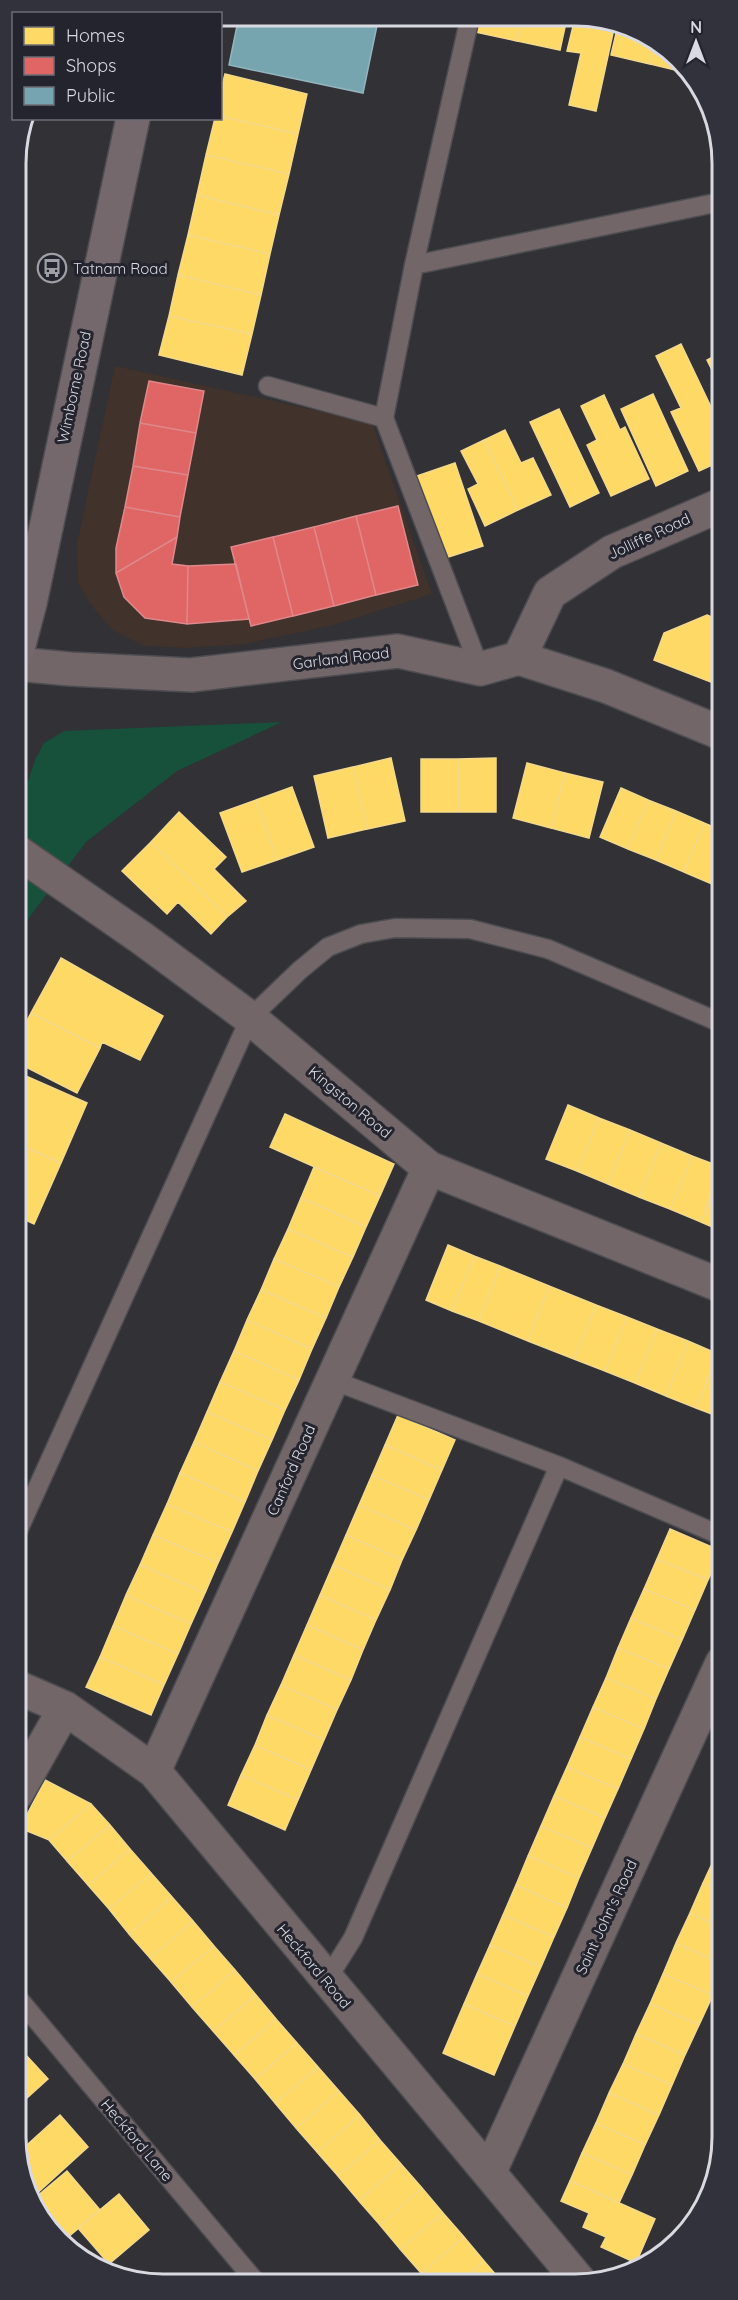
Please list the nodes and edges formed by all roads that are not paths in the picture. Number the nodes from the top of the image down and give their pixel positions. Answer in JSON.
{"nodes":[{"id":1,"x":468,"y":26,"type":"edge"},
{"id":2,"x":133,"y":120,"type":"edge"},
{"id":3,"x":712,"y":204,"type":"edge"},
{"id":4,"x":414,"y":266,"type":"junction"},
{"id":5,"x":268,"y":386,"type":"dead end"},
{"id":6,"x":384,"y":418,"type":"junction"},
{"id":7,"x":712,"y":509,"type":"edge"},
{"id":8,"x":26,"y":586,"type":"edge"},
{"id":9,"x":519,"y":658,"type":"junction"},
{"id":10,"x":26,"y":664,"type":"edge"},
{"id":11,"x":480,"y":669,"type":"junction"},
{"id":12,"x":712,"y":729,"type":"edge"},
{"id":13,"x":26,"y":857,"type":"edge"},
{"id":14,"x":250,"y":1018,"type":"junction"},
{"id":15,"x":712,"y":1019,"type":"edge"},
{"id":16,"x":429,"y":1168,"type":"junction"},
{"id":17,"x":712,"y":1282,"type":"edge"},
{"id":18,"x":332,"y":1380,"type":"junction"},
{"id":19,"x":559,"y":1466,"type":"junction"},
{"id":20,"x":26,"y":1513,"type":"edge"},
{"id":21,"x":712,"y":1532,"type":"edge"},
{"id":22,"x":712,"y":1685,"type":"edge"},
{"id":23,"x":26,"y":1692,"type":"edge"},
{"id":24,"x":65,"y":1708,"type":"junction"},
{"id":25,"x":154,"y":1771,"type":"junction"},
{"id":26,"x":26,"y":1777,"type":"edge"},
{"id":27,"x":326,"y":1981,"type":"junction"},
{"id":28,"x":26,"y":2008,"type":"edge"},
{"id":29,"x":490,"y":2171,"type":"junction"},
{"id":30,"x":249,"y":2274,"type":"edge"},
{"id":31,"x":574,"y":2274,"type":"edge"}],
"edges":[{"from":1,"to":4,"type":"lane"},
{"from":2,"to":8,"type":"main road","name":"Wimborne Road"},
{"from":3,"to":4,"type":"lane"},
{"from":4,"to":6,"type":"lane"},
{"from":5,"to":6,"type":"lane"},
{"from":6,"to":11,"type":"lane"},
{"from":7,"to":9,"type":"street","name":"Jolliffe Road"},
{"from":9,"to":11,"type":"street","name":"Garland Road"},
{"from":9,"to":12,"type":"street"},
{"from":10,"to":11,"type":"street","name":"Garland Road"},
{"from":13,"to":14,"type":"street","name":"Kingston Road"},
{"from":14,"to":15,"type":"lane"},
{"from":14,"to":16,"type":"street","name":"Kingston Road"},
{"from":14,"to":20,"type":"lane"},
{"from":16,"to":17,"type":"street","name":"Kingston Road"},
{"from":16,"to":18,"type":"street","name":"Canford Road"},
{"from":18,"to":19,"type":"lane"},
{"from":18,"to":25,"type":"street","name":"Canford Road"},
{"from":19,"to":21,"type":"lane"},
{"from":19,"to":27,"type":"lane"},
{"from":22,"to":29,"type":"street","name":"Saint John's Road"},
{"from":23,"to":24,"type":"street","name":"Heckford Road"},
{"from":24,"to":25,"type":"street","name":"Heckford Road"},
{"from":24,"to":26,"type":"street"},
{"from":25,"to":27,"type":"street","name":"Heckford Road"},
{"from":27,"to":29,"type":"street","name":"Heckford Road"},
{"from":28,"to":30,"type":"lane","name":"Heckford Lane"},
{"from":29,"to":31,"type":"street","name":"Heckford Road"}]}
